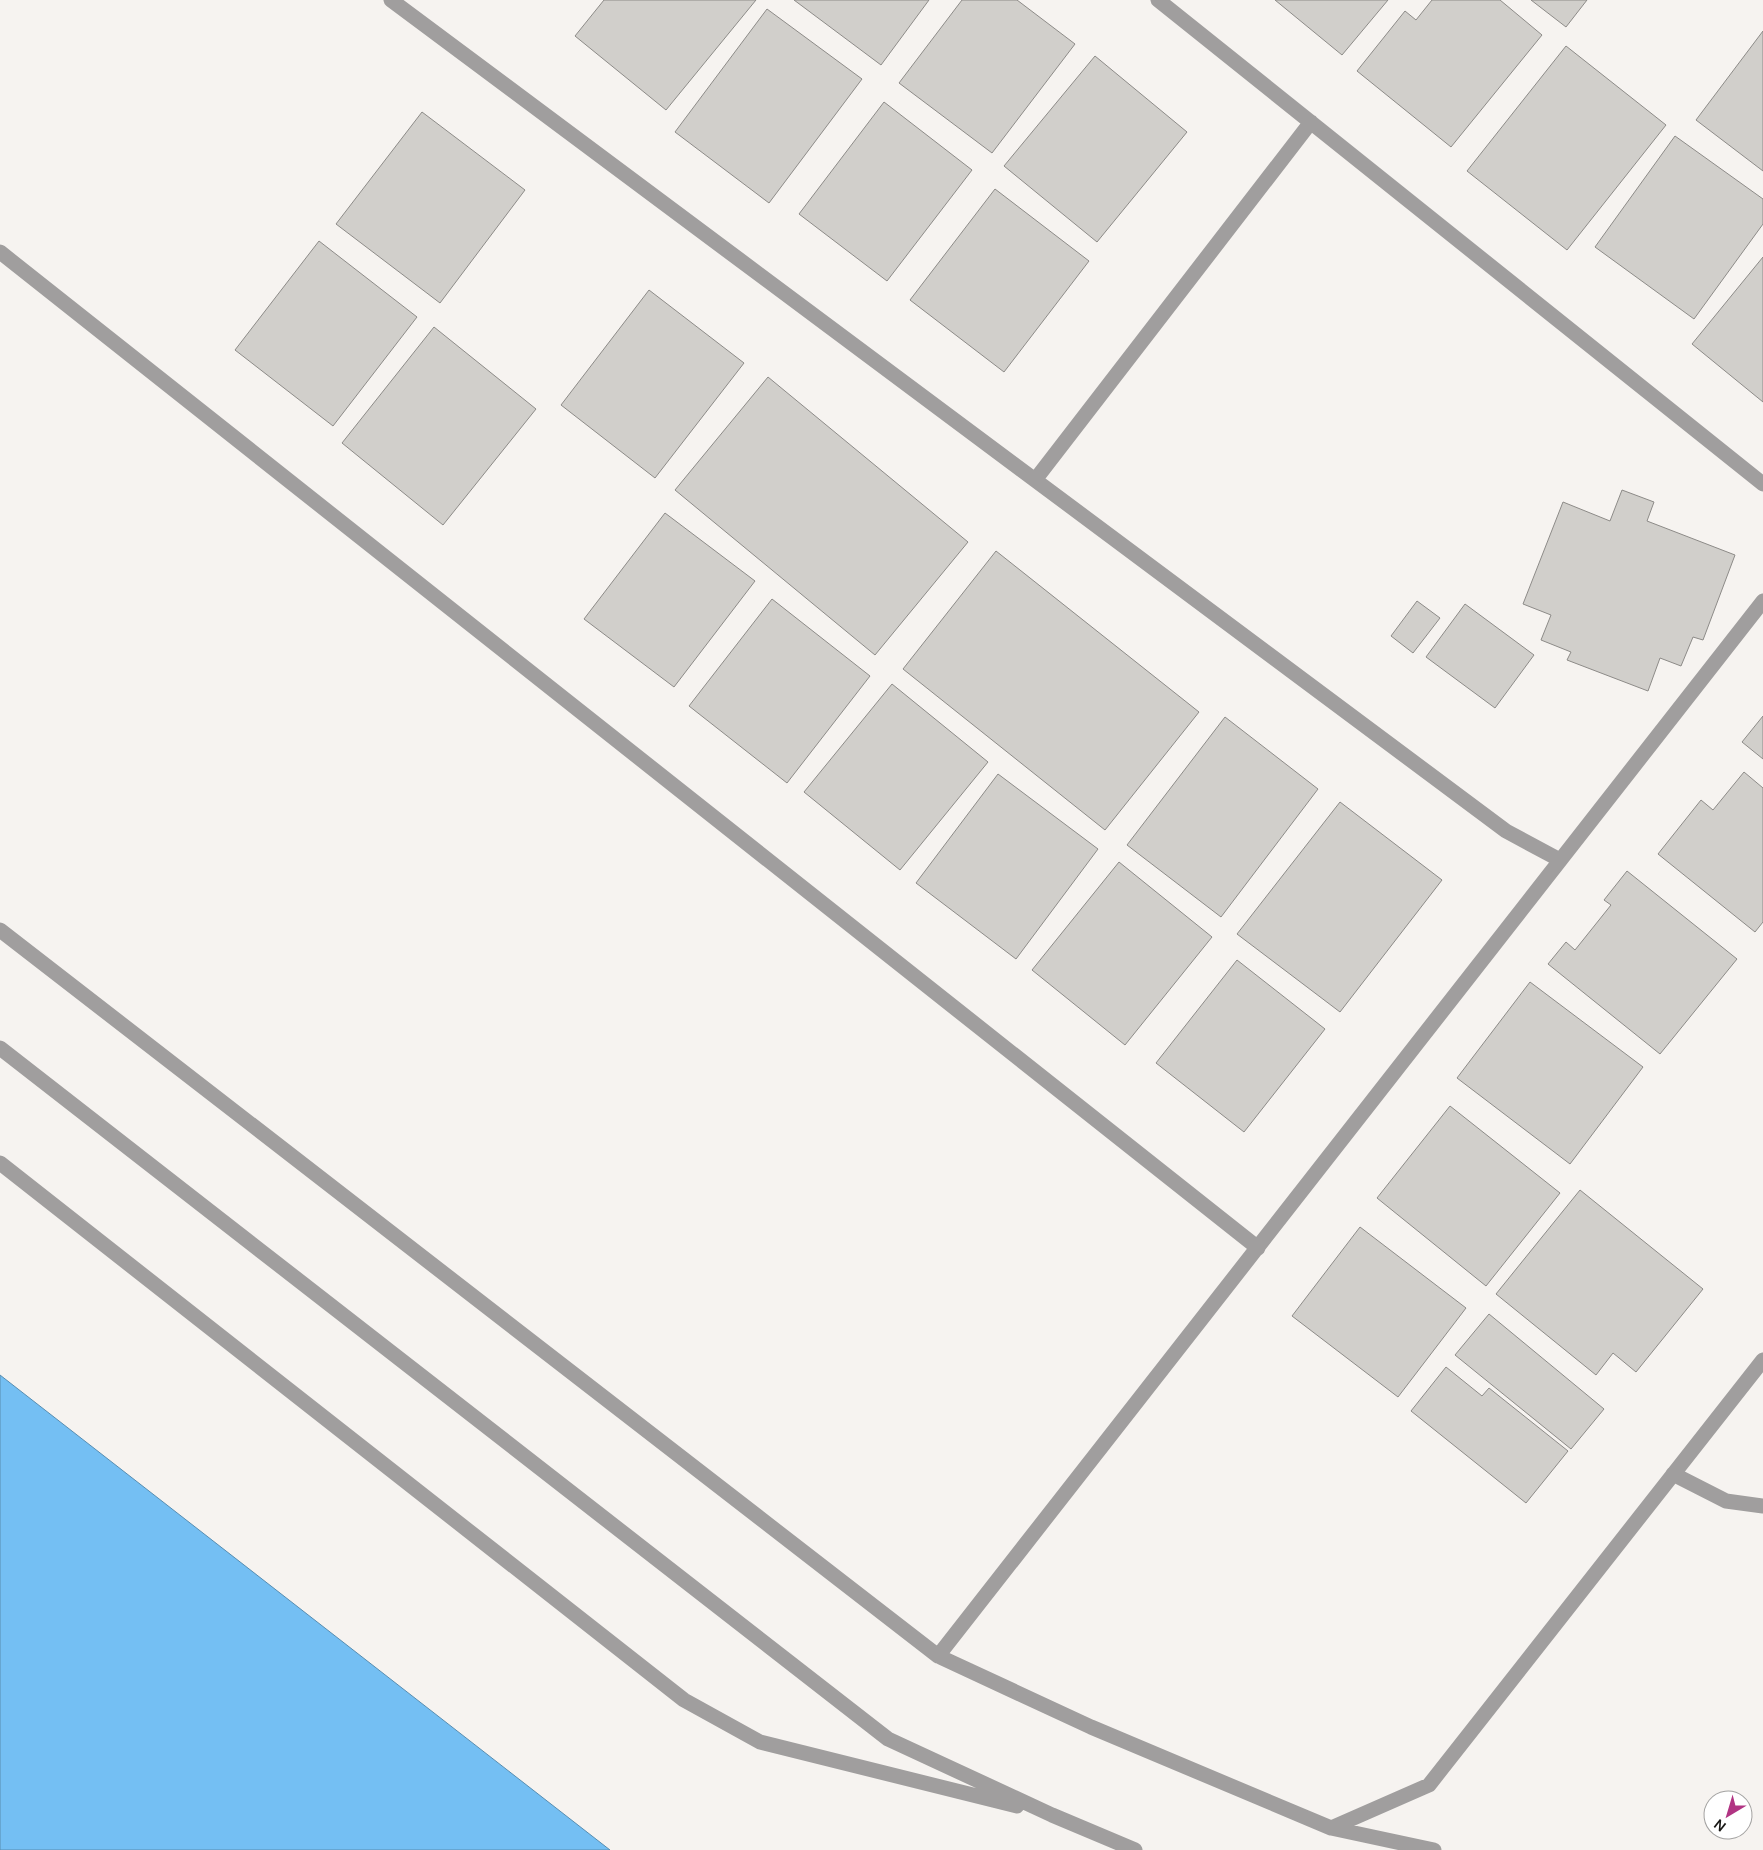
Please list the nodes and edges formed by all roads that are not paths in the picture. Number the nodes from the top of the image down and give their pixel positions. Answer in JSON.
{"nodes":[{"id":1,"x":391,"y":0,"type":"edge"},
{"id":2,"x":1158,"y":0,"type":"edge"},
{"id":3,"x":1311,"y":122,"type":"junction"},
{"id":4,"x":0,"y":252,"type":"edge"},
{"id":5,"x":1035,"y":480,"type":"junction"},
{"id":6,"x":1763,"y":484,"type":"edge"},
{"id":7,"x":1763,"y":601,"type":"edge"},
{"id":8,"x":1560,"y":860,"type":"junction"},
{"id":9,"x":0,"y":930,"type":"edge"},
{"id":10,"x":0,"y":1048,"type":"edge"},
{"id":11,"x":0,"y":1164,"type":"edge"},
{"id":12,"x":1258,"y":1248,"type":"junction"},
{"id":13,"x":1763,"y":1360,"type":"edge"},
{"id":14,"x":1673,"y":1474,"type":"junction"},
{"id":15,"x":1763,"y":1506,"type":"edge"},
{"id":16,"x":938,"y":1656,"type":"junction"},
{"id":17,"x":1052,"y":1815,"type":"junction"},
{"id":18,"x":1331,"y":1828,"type":"junction"},
{"id":19,"x":1135,"y":1850,"type":"edge"},
{"id":20,"x":1434,"y":1850,"type":"edge"}],
"edges":[{"from":1,"to":5,"type":"street"},
{"from":2,"to":3,"type":"street"},
{"from":3,"to":5,"type":"street"},
{"from":3,"to":6,"type":"street"},
{"from":4,"to":12,"type":"street"},
{"from":5,"to":8,"type":"street"},
{"from":7,"to":8,"type":"street"},
{"from":8,"to":12,"type":"street"},
{"from":9,"to":16,"type":"street"},
{"from":10,"to":17,"type":"street"},
{"from":11,"to":17,"type":"street"},
{"from":12,"to":16,"type":"street"},
{"from":13,"to":14,"type":"street"},
{"from":14,"to":15,"type":"street"},
{"from":14,"to":18,"type":"street"},
{"from":16,"to":18,"type":"street"},
{"from":17,"to":19,"type":"street"},
{"from":18,"to":20,"type":"street"}]}
